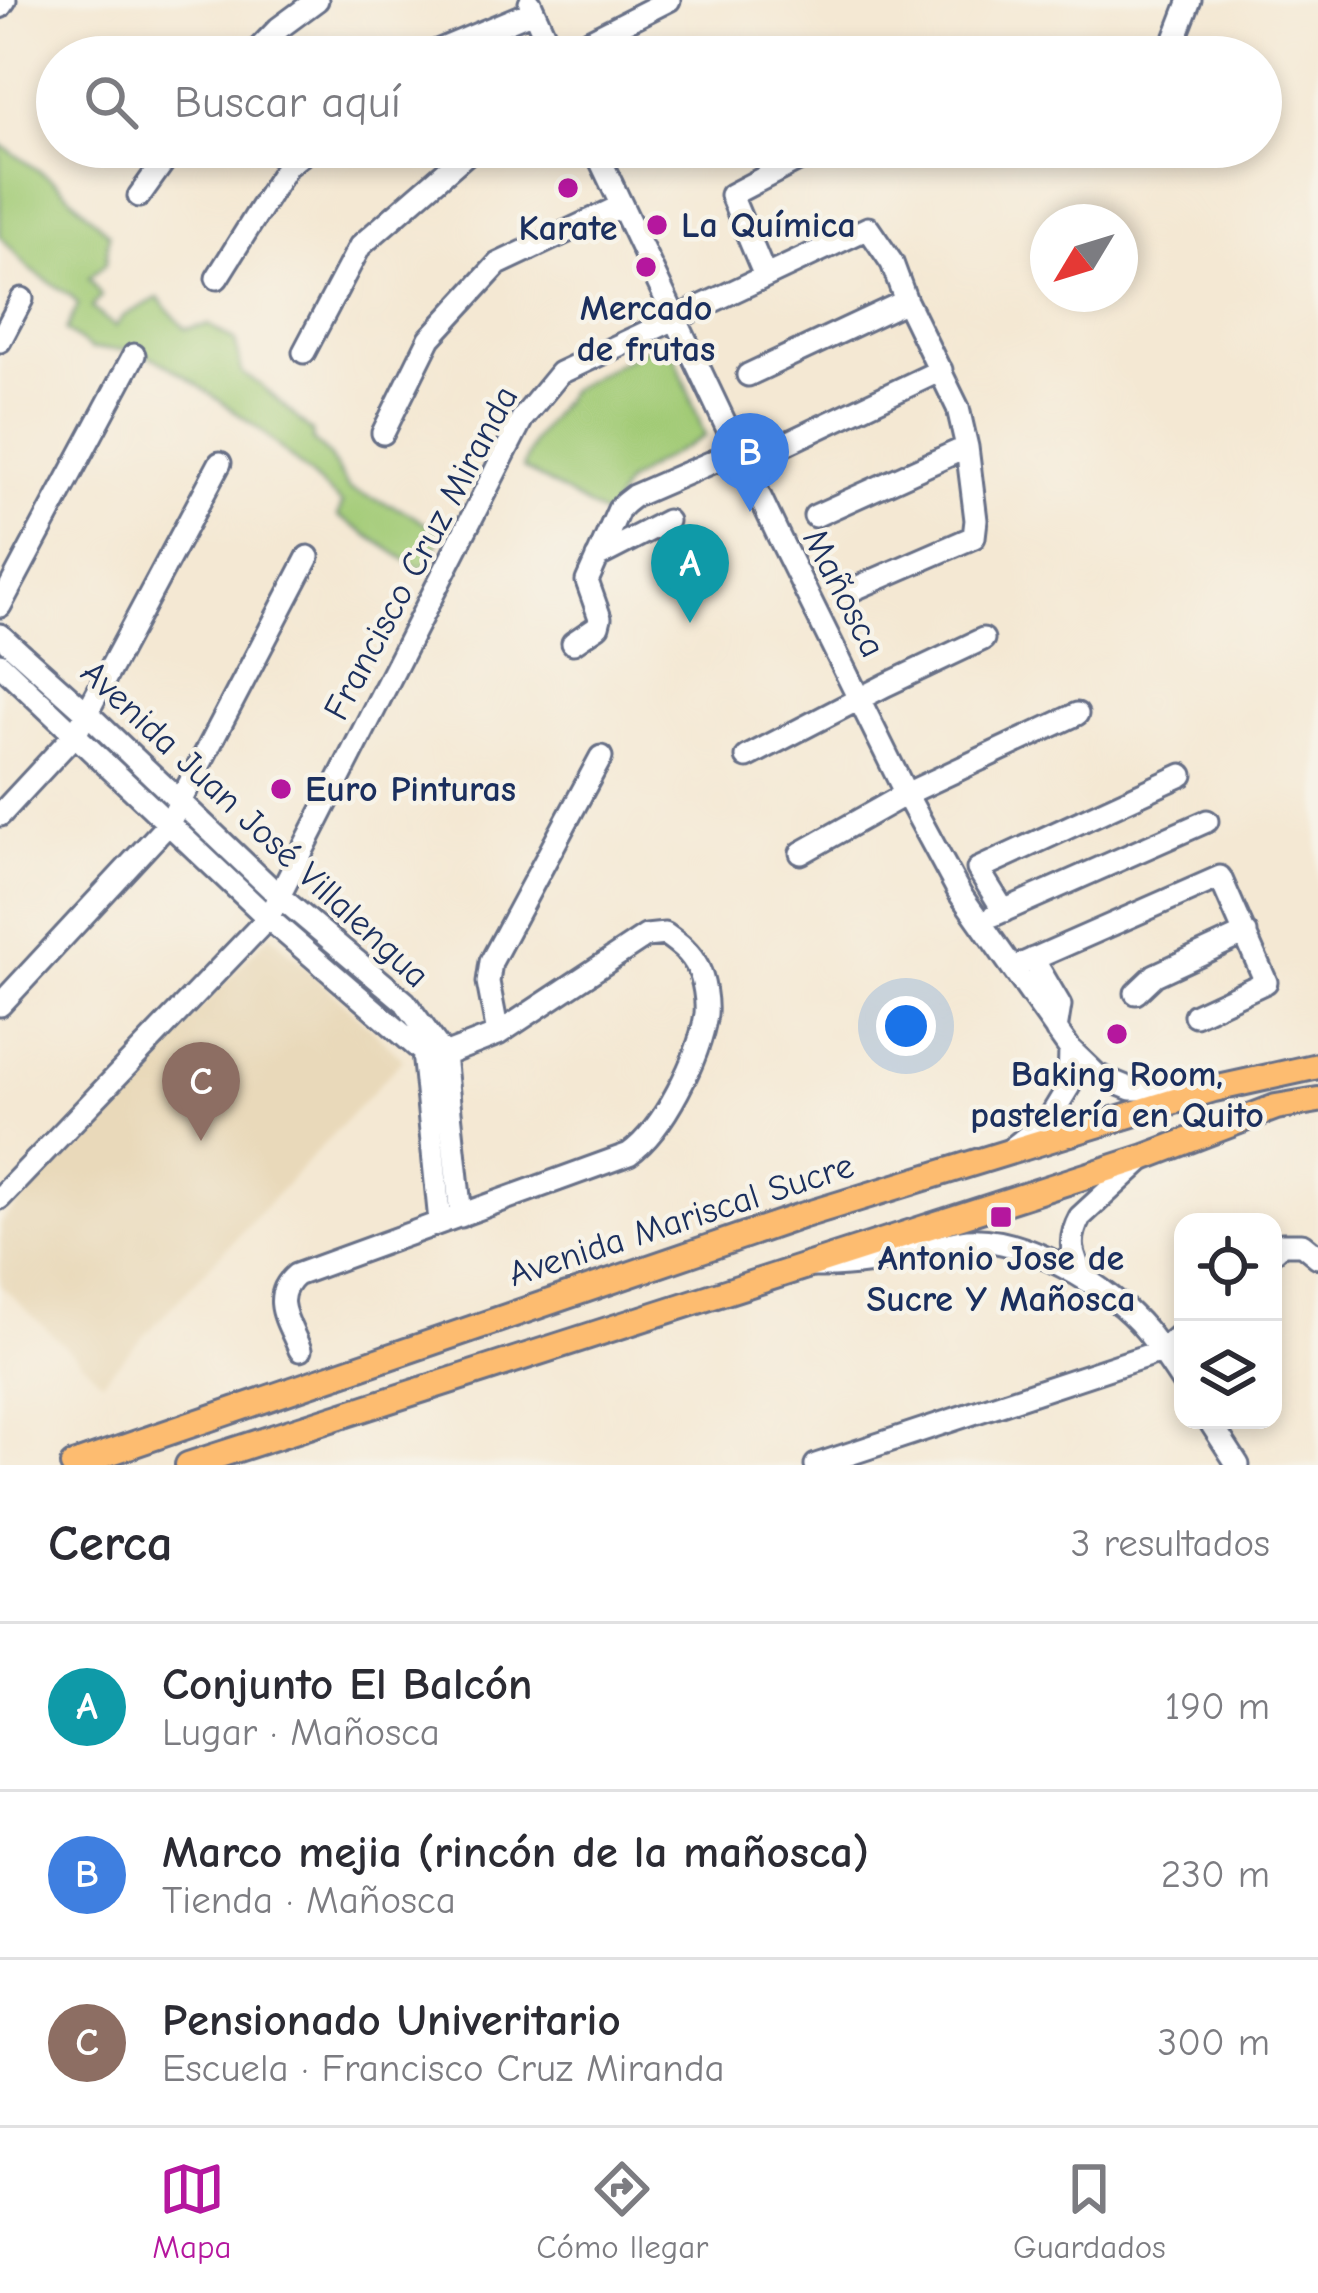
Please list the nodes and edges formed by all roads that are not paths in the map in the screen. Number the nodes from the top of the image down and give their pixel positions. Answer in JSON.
{"nodes":[{"id":1,"x":5,"y":0,"type":"edge"},
{"id":2,"x":317,"y":0,"type":"edge"},
{"id":3,"x":669,"y":0,"type":"edge"},
{"id":4,"x":1190,"y":0,"type":"edge"},
{"id":5,"x":531,"y":6,"type":"edge"},
{"id":6,"x":0,"y":8,"type":"edge"},
{"id":7,"x":271,"y":36,"type":"edge"},
{"id":8,"x":467,"y":36,"type":"edge"},
{"id":9,"x":545,"y":36,"type":"edge"},
{"id":10,"x":597,"y":36,"type":"edge"},
{"id":11,"x":1176,"y":36,"type":"edge"},
{"id":12,"x":159,"y":168,"type":"edge"},
{"id":13,"x":286,"y":168,"type":"edge"},
{"id":14,"x":451,"y":168,"type":"edge"},
{"id":15,"x":604,"y":168,"type":"edge"},
{"id":16,"x":783,"y":168,"type":"edge"},
{"id":17,"x":139,"y":196,"type":"dead end"},
{"id":18,"x":621,"y":206,"type":"junction"},
{"id":19,"x":765,"y":277,"type":"junction"},
{"id":20,"x":217,"y":278,"type":"dead end"},
{"id":21,"x":22,"y":299,"type":"dead end"},
{"id":22,"x":906,"y":302,"type":"junction"},
{"id":23,"x":674,"y":318,"type":"junction"},
{"id":24,"x":0,"y":341,"type":"edge"},
{"id":25,"x":304,"y":352,"type":"dead end"},
{"id":26,"x":134,"y":355,"type":"dead end"},
{"id":27,"x":941,"y":370,"type":"junction"},
{"id":28,"x":748,"y":375,"type":"dead end"},
{"id":29,"x":383,"y":433,"type":"dead end"},
{"id":30,"x":783,"y":445,"type":"dead end"},
{"id":31,"x":967,"y":447,"type":"junction"},
{"id":32,"x":738,"y":451,"type":"junction"},
{"id":33,"x":220,"y":463,"type":"dead end"},
{"id":34,"x":815,"y":516,"type":"dead end"},
{"id":35,"x":668,"y":521,"type":"dead end"},
{"id":36,"x":308,"y":557,"type":"dead end"},
{"id":37,"x":598,"y":557,"type":"junction"},
{"id":38,"x":854,"y":590,"type":"dead end"},
{"id":39,"x":0,"y":606,"type":"edge"},
{"id":40,"x":0,"y":635,"type":"edge"},
{"id":41,"x":983,"y":639,"type":"dead end"},
{"id":42,"x":573,"y":643,"type":"dead end"},
{"id":43,"x":0,"y":664,"type":"edge"},
{"id":44,"x":861,"y":698,"type":"junction"},
{"id":45,"x":1077,"y":714,"type":"dead end"},
{"id":46,"x":81,"y":723,"type":"junction"},
{"id":47,"x":601,"y":757,"type":"dead end"},
{"id":48,"x":748,"y":757,"type":"dead end"},
{"id":49,"x":1182,"y":776,"type":"dead end"},
{"id":50,"x":906,"y":794,"type":"junction"},
{"id":51,"x":180,"y":801,"type":"junction"},
{"id":52,"x":0,"y":815,"type":"edge"},
{"id":53,"x":1207,"y":821,"type":"dead end"},
{"id":54,"x":169,"y":823,"type":"junction"},
{"id":55,"x":801,"y":853,"type":"dead end"},
{"id":56,"x":279,"y":896,"type":"junction"},
{"id":57,"x":1004,"y":911,"type":"junction"},
{"id":58,"x":268,"y":918,"type":"junction"},
{"id":59,"x":980,"y":922,"type":"junction"},
{"id":60,"x":1246,"y":933,"type":"junction"},
{"id":61,"x":1023,"y":964,"type":"junction"},
{"id":62,"x":1136,"y":993,"type":"dead end"},
{"id":63,"x":0,"y":1005,"type":"edge"},
{"id":64,"x":1195,"y":1016,"type":"dead end"},
{"id":65,"x":498,"y":1034,"type":"junction"},
{"id":66,"x":1063,"y":1040,"type":"junction"},
{"id":67,"x":434,"y":1053,"type":"junction"},
{"id":68,"x":1318,"y":1066,"type":"edge"},
{"id":69,"x":1214,"y":1089,"type":"junction"},
{"id":70,"x":1318,"y":1100,"type":"edge"},
{"id":71,"x":1007,"y":1153,"type":"junction"},
{"id":72,"x":1145,"y":1157,"type":"junction"},
{"id":73,"x":0,"y":1198,"type":"edge"},
{"id":74,"x":450,"y":1219,"type":"junction"},
{"id":75,"x":1282,"y":1244,"type":"edge"},
{"id":76,"x":1318,"y":1257,"type":"edge"},
{"id":77,"x":807,"y":1265,"type":"junction"},
{"id":78,"x":1084,"y":1278,"type":"junction"},
{"id":79,"x":1174,"y":1340,"type":"edge"},
{"id":80,"x":300,"y":1350,"type":"dead end"},
{"id":81,"x":1161,"y":1352,"type":"junction"},
{"id":82,"x":1174,"y":1370,"type":"edge"},
{"id":83,"x":1215,"y":1429,"type":"edge"},
{"id":84,"x":214,"y":1459,"type":"edge"},
{"id":85,"x":73,"y":1465,"type":"edge"},
{"id":86,"x":188,"y":1465,"type":"edge"},
{"id":87,"x":815,"y":1465,"type":"edge"},
{"id":88,"x":1238,"y":1465,"type":"edge"}],
"edges":[{"from":1,"to":6,"type":"street"},
{"from":2,"to":7,"type":"street"},
{"from":3,"to":10,"type":"street"},
{"from":4,"to":11,"type":"street"},
{"from":5,"to":8,"type":"street"},
{"from":5,"to":9,"type":"street"},
{"from":12,"to":17,"type":"street"},
{"from":13,"to":20,"type":"street"},
{"from":14,"to":25,"type":"street"},
{"from":15,"to":18,"type":"street","name":"Mañosca"},
{"from":16,"to":19,"type":"street"},
{"from":18,"to":23,"type":"street","name":"Mañosca"},
{"from":18,"to":29,"type":"street"},
{"from":19,"to":22,"type":"street","name":"Francisco Cruz Miranda"},
{"from":19,"to":23,"type":"street","name":"Francisco Cruz Miranda"},
{"from":21,"to":24,"type":"street"},
{"from":22,"to":27,"type":"street"},
{"from":22,"to":28,"type":"street"},
{"from":23,"to":32,"type":"street","name":"Mañosca"},
{"from":23,"to":56,"type":"street","name":"Francisco Cruz Miranda"},
{"from":26,"to":39,"type":"street"},
{"from":27,"to":30,"type":"street"},
{"from":27,"to":31,"type":"street"},
{"from":31,"to":34,"type":"street"},
{"from":31,"to":38,"type":"street"},
{"from":32,"to":37,"type":"street"},
{"from":32,"to":44,"type":"street","name":"Mañosca"},
{"from":33,"to":46,"type":"street"},
{"from":35,"to":37,"type":"street"},
{"from":36,"to":51,"type":"street"},
{"from":37,"to":42,"type":"street"},
{"from":40,"to":46,"type":"street","name":"Avenida Juan José Villalengua"},
{"from":41,"to":44,"type":"street"},
{"from":43,"to":46,"type":"street","name":"Avenida Juan José Villalengua"},
{"from":44,"to":48,"type":"street"},
{"from":44,"to":50,"type":"street","name":"Mañosca"},
{"from":45,"to":50,"type":"street"},
{"from":46,"to":51,"type":"street","name":"Avenida Juan José Villalengua"},
{"from":46,"to":52,"type":"street"},
{"from":46,"to":54,"type":"street","name":"Avenida Juan José Villalengua"},
{"from":47,"to":65,"type":"street"},
{"from":49,"to":57,"type":"street"},
{"from":50,"to":55,"type":"street"},
{"from":50,"to":59,"type":"street","name":"Mañosca"},
{"from":51,"to":54,"type":"street"},
{"from":51,"to":56,"type":"street","name":"Avenida Juan José Villalengua"},
{"from":53,"to":57,"type":"street"},
{"from":54,"to":58,"type":"street","name":"Avenida Juan José Villalengua"},
{"from":54,"to":63,"type":"street"},
{"from":56,"to":58,"type":"street","name":"Francisco Cruz Miranda"},
{"from":56,"to":67,"type":"street","name":"Avenida Juan José Villalengua"},
{"from":57,"to":59,"type":"street"},
{"from":58,"to":67,"type":"street","name":"Avenida Juan José Villalengua"},
{"from":58,"to":73,"type":"street","name":"Francisco Cruz Miranda"},
{"from":59,"to":61,"type":"street","name":"Mañosca"},
{"from":60,"to":61,"type":"street"},
{"from":60,"to":62,"type":"street"},
{"from":60,"to":64,"type":"street"},
{"from":61,"to":66,"type":"street","name":"Mañosca"},
{"from":65,"to":67,"type":"street"},
{"from":65,"to":74,"type":"street"},
{"from":66,"to":69,"type":"street","name":"Mañosca"},
{"from":66,"to":71,"type":"street"},
{"from":67,"to":74,"type":"street"},
{"from":68,"to":69,"type":"main road","name":"Avenida Mariscal Sucre"},
{"from":69,"to":71,"type":"main road","name":"Avenida Mariscal Sucre"},
{"from":70,"to":72,"type":"main road"},
{"from":71,"to":85,"type":"main road","name":"Avenida Mariscal Sucre"},
{"from":72,"to":77,"type":"main road"},
{"from":72,"to":78,"type":"street"},
{"from":74,"to":80,"type":"street"},
{"from":75,"to":76,"type":"street"},
{"from":77,"to":78,"type":"street"},
{"from":77,"to":84,"type":"main road"},
{"from":78,"to":81,"type":"street"},
{"from":79,"to":81,"type":"street"},
{"from":81,"to":82,"type":"street"},
{"from":81,"to":87,"type":"street"},
{"from":83,"to":88,"type":"street"},
{"from":84,"to":86,"type":"main road"}]}
